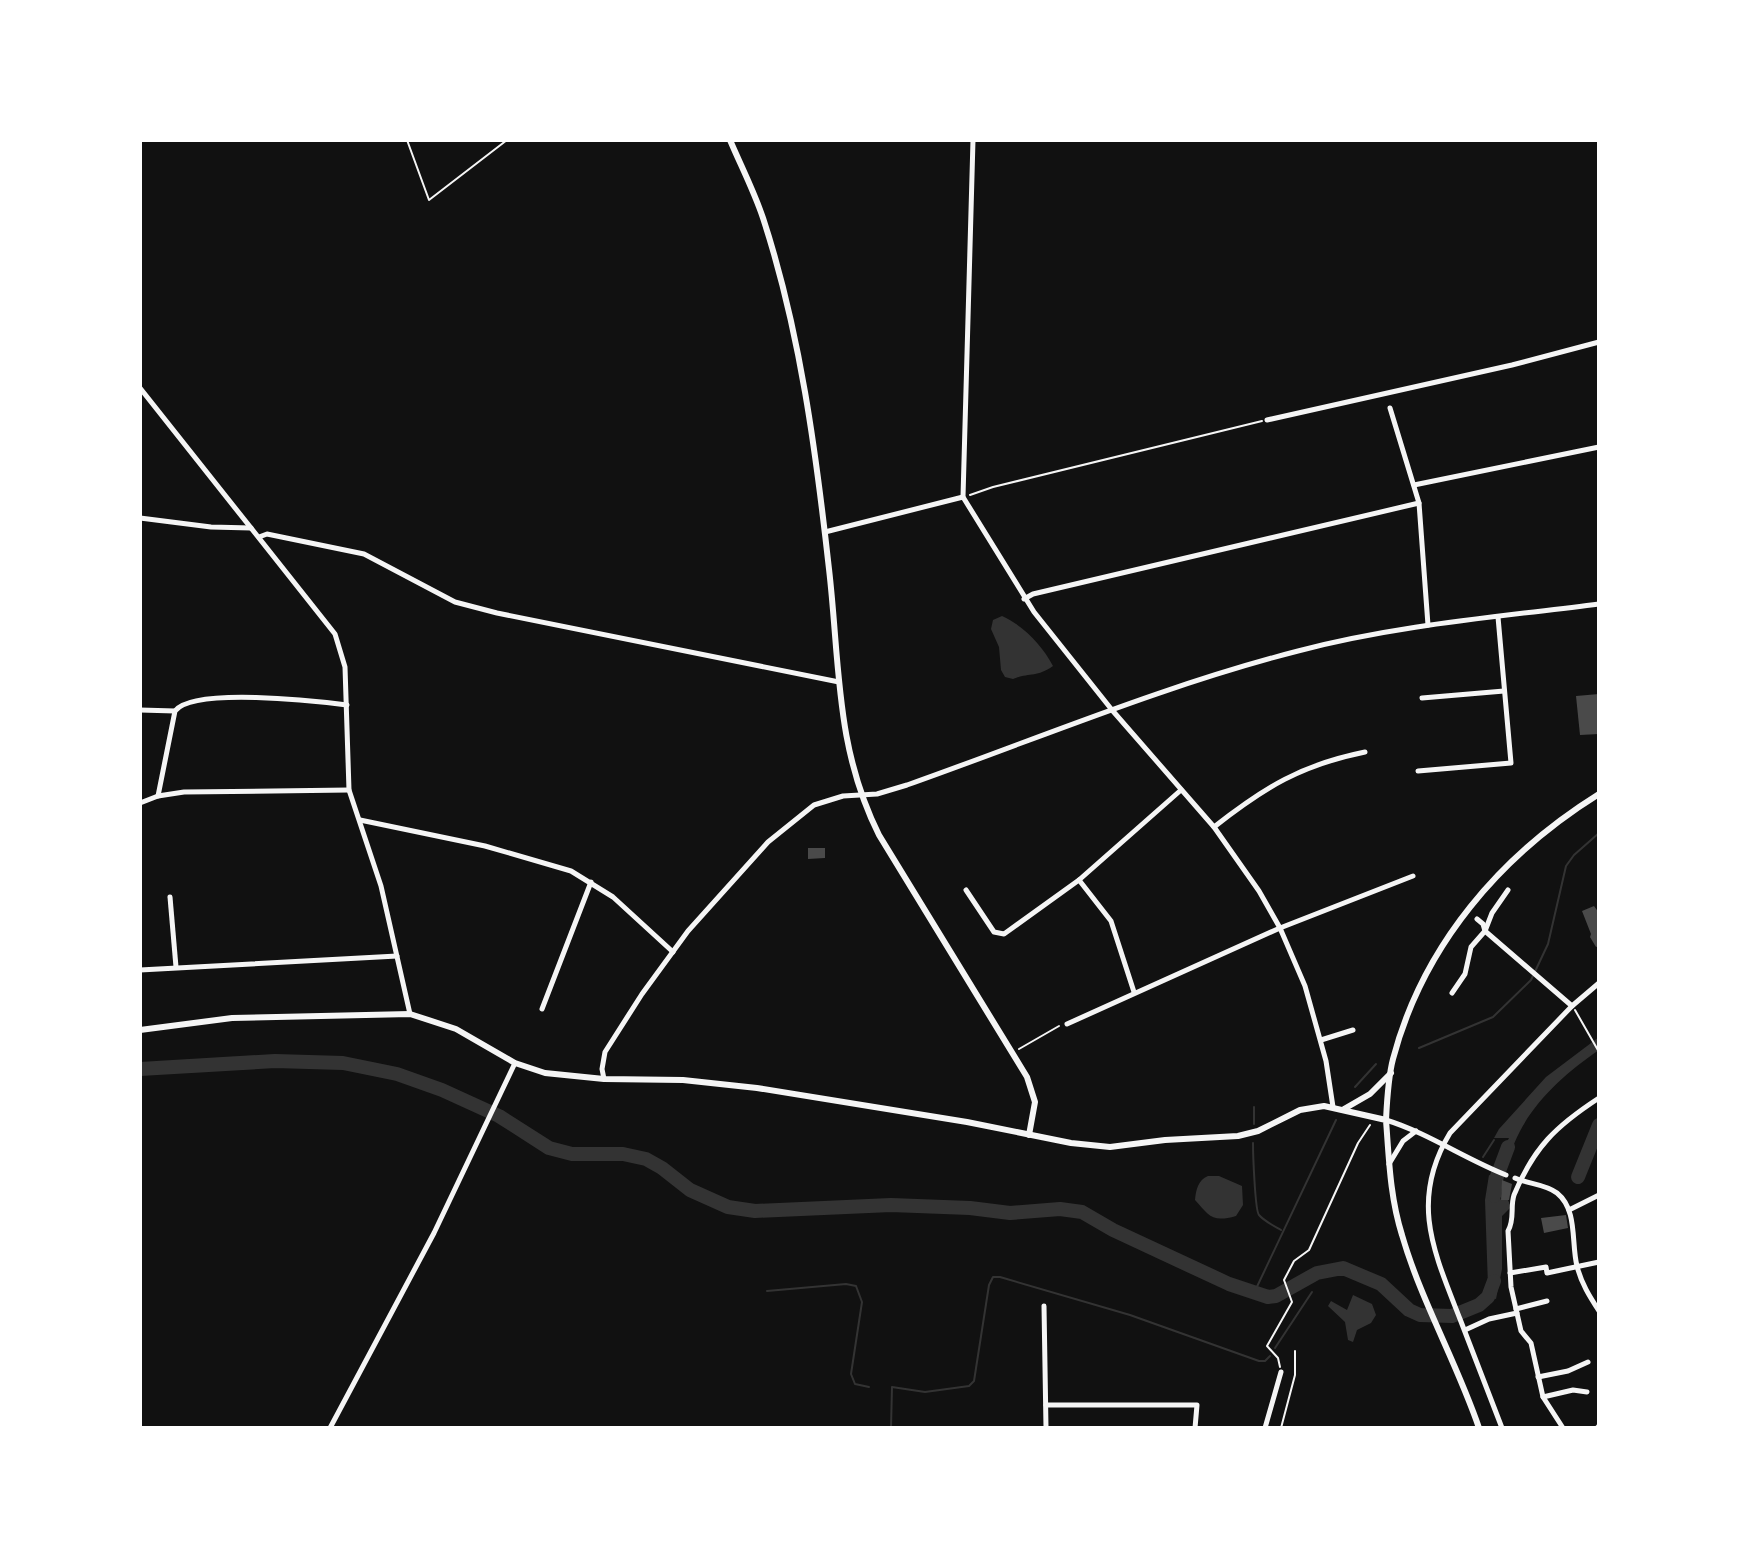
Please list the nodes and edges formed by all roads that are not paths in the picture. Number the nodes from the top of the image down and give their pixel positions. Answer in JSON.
{"nodes":[{"id":1,"x":730,"y":140,"type":"edge"},
{"id":2,"x":973,"y":140,"type":"edge"},
{"id":3,"x":1599,"y":342,"type":"edge"},
{"id":4,"x":140,"y":388,"type":"edge"},
{"id":5,"x":1390,"y":408,"type":"dead end"},
{"id":6,"x":1267,"y":420,"type":"road end"},
{"id":7,"x":1599,"y":447,"type":"edge"},
{"id":8,"x":1414,"y":485,"type":"junction"},
{"id":9,"x":963,"y":497,"type":"junction"},
{"id":10,"x":1419,"y":503,"type":"junction"},
{"id":11,"x":140,"y":518,"type":"edge"},
{"id":12,"x":251,"y":528,"type":"junction"},
{"id":13,"x":825,"y":532,"type":"junction"},
{"id":14,"x":259,"y":537,"type":"junction"},
{"id":15,"x":1024,"y":599,"type":"junction"},
{"id":16,"x":1599,"y":604,"type":"edge"},
{"id":17,"x":1498,"y":616,"type":"junction"},
{"id":18,"x":1428,"y":625,"type":"junction"},
{"id":19,"x":839,"y":682,"type":"junction"},
{"id":20,"x":1504,"y":691,"type":"junction"},
{"id":21,"x":1422,"y":698,"type":"dead end"},
{"id":22,"x":347,"y":705,"type":"junction"},
{"id":23,"x":140,"y":710,"type":"edge"},
{"id":24,"x":1112,"y":710,"type":"junction"},
{"id":25,"x":175,"y":711,"type":"junction"},
{"id":26,"x":1365,"y":752,"type":"dead end"},
{"id":27,"x":1418,"y":771,"type":"dead end"},
{"id":28,"x":349,"y":790,"type":"junction"},
{"id":29,"x":1181,"y":790,"type":"junction"},
{"id":30,"x":1599,"y":794,"type":"edge"},
{"id":31,"x":158,"y":796,"type":"junction"},
{"id":32,"x":861,"y":796,"type":"junction"},
{"id":33,"x":140,"y":803,"type":"edge"},
{"id":34,"x":359,"y":820,"type":"junction"},
{"id":35,"x":1214,"y":827,"type":"junction"},
{"id":36,"x":1413,"y":876,"type":"dead end"},
{"id":37,"x":1079,"y":880,"type":"junction"},
{"id":38,"x":591,"y":882,"type":"junction"},
{"id":39,"x":966,"y":890,"type":"dead end"},
{"id":40,"x":1508,"y":890,"type":"dead end"},
{"id":41,"x":170,"y":897,"type":"dead end"},
{"id":42,"x":1477,"y":919,"type":"dead end"},
{"id":43,"x":1280,"y":928,"type":"junction"},
{"id":44,"x":1485,"y":931,"type":"junction"},
{"id":45,"x":673,"y":952,"type":"junction"},
{"id":46,"x":397,"y":956,"type":"junction"},
{"id":47,"x":176,"y":967,"type":"junction"},
{"id":48,"x":140,"y":970,"type":"edge"},
{"id":49,"x":1599,"y":983,"type":"edge"},
{"id":50,"x":1134,"y":992,"type":"junction"},
{"id":51,"x":1452,"y":993,"type":"dead end"},
{"id":52,"x":1572,"y":1006,"type":"junction"},
{"id":53,"x":542,"y":1009,"type":"dead end"},
{"id":54,"x":410,"y":1014,"type":"junction"},
{"id":55,"x":1067,"y":1024,"type":"road end"},
{"id":56,"x":140,"y":1030,"type":"edge"},
{"id":57,"x":1353,"y":1030,"type":"dead end"},
{"id":58,"x":1321,"y":1040,"type":"junction"},
{"id":59,"x":515,"y":1063,"type":"junction"},
{"id":60,"x":1391,"y":1073,"type":"junction"},
{"id":61,"x":604,"y":1079,"type":"junction"},
{"id":62,"x":1599,"y":1098,"type":"edge"},
{"id":63,"x":1333,"y":1107,"type":"junction"},
{"id":64,"x":1344,"y":1109,"type":"junction"},
{"id":65,"x":1386,"y":1120,"type":"junction"},
{"id":66,"x":1416,"y":1131,"type":"junction"},
{"id":67,"x":1029,"y":1135,"type":"junction"},
{"id":68,"x":1443,"y":1145,"type":"junction"},
{"id":69,"x":1389,"y":1165,"type":"junction"},
{"id":70,"x":1506,"y":1175,"type":"dead end"},
{"id":71,"x":1515,"y":1178,"type":"dead end"},
{"id":72,"x":1522,"y":1181,"type":"junction"},
{"id":73,"x":1599,"y":1195,"type":"edge"},
{"id":74,"x":1569,"y":1210,"type":"junction"},
{"id":75,"x":1599,"y":1262,"type":"edge"},
{"id":76,"x":1577,"y":1266,"type":"junction"},
{"id":77,"x":1510,"y":1273,"type":"junction"},
{"id":78,"x":1547,"y":1301,"type":"dead end"},
{"id":79,"x":1044,"y":1306,"type":"dead end"},
{"id":80,"x":1516,"y":1311,"type":"junction"},
{"id":81,"x":1599,"y":1311,"type":"edge"},
{"id":82,"x":1465,"y":1330,"type":"junction"},
{"id":83,"x":1295,"y":1351,"type":"dead end"},
{"id":84,"x":1588,"y":1362,"type":"dead end"},
{"id":85,"x":1281,"y":1372,"type":"road end"},
{"id":86,"x":1538,"y":1377,"type":"junction"},
{"id":87,"x":1587,"y":1392,"type":"dead end"},
{"id":88,"x":1543,"y":1397,"type":"junction"},
{"id":89,"x":1046,"y":1405,"type":"junction"},
{"id":90,"x":330,"y":1428,"type":"edge"},
{"id":91,"x":1046,"y":1428,"type":"edge"},
{"id":92,"x":1195,"y":1428,"type":"edge"},
{"id":93,"x":1265,"y":1428,"type":"edge"},
{"id":94,"x":1281,"y":1428,"type":"edge"},
{"id":95,"x":1479,"y":1428,"type":"edge"},
{"id":96,"x":1502,"y":1428,"type":"edge"},
{"id":97,"x":1563,"y":1428,"type":"edge"}],
"edges":[{"from":1,"to":13,"type":"main road"},
{"from":2,"to":9,"type":"street"},
{"from":3,"to":6,"type":"street"},
{"from":4,"to":12,"type":"street"},
{"from":5,"to":8,"type":"street"},
{"from":7,"to":8,"type":"street"},
{"from":8,"to":10,"type":"street"},
{"from":9,"to":13,"type":"street"},
{"from":9,"to":15,"type":"street"},
{"from":10,"to":15,"type":"street"},
{"from":10,"to":18,"type":"street"},
{"from":11,"to":12,"type":"street"},
{"from":12,"to":14,"type":"street"},
{"from":13,"to":19,"type":"main road"},
{"from":14,"to":19,"type":"street"},
{"from":14,"to":22,"type":"street"},
{"from":15,"to":24,"type":"street"},
{"from":16,"to":17,"type":"street"},
{"from":17,"to":18,"type":"street"},
{"from":17,"to":20,"type":"street"},
{"from":18,"to":24,"type":"street"},
{"from":19,"to":32,"type":"main road"},
{"from":20,"to":21,"type":"street"},
{"from":20,"to":27,"type":"street"},
{"from":22,"to":25,"type":"street"},
{"from":22,"to":28,"type":"street"},
{"from":23,"to":25,"type":"street"},
{"from":24,"to":29,"type":"street"},
{"from":24,"to":32,"type":"street"},
{"from":25,"to":31,"type":"street"},
{"from":26,"to":35,"type":"street"},
{"from":28,"to":31,"type":"street"},
{"from":28,"to":34,"type":"street"},
{"from":29,"to":35,"type":"street"},
{"from":29,"to":37,"type":"street"},
{"from":30,"to":60,"type":"main road"},
{"from":31,"to":33,"type":"street"},
{"from":32,"to":45,"type":"street"},
{"from":32,"to":67,"type":"main road"},
{"from":34,"to":38,"type":"street"},
{"from":34,"to":46,"type":"street"},
{"from":35,"to":43,"type":"street"},
{"from":36,"to":43,"type":"street"},
{"from":37,"to":39,"type":"street"},
{"from":37,"to":50,"type":"street"},
{"from":38,"to":45,"type":"street"},
{"from":38,"to":53,"type":"street"},
{"from":40,"to":44,"type":"street"},
{"from":41,"to":47,"type":"street"},
{"from":42,"to":44,"type":"street"},
{"from":43,"to":50,"type":"street"},
{"from":43,"to":58,"type":"street"},
{"from":44,"to":51,"type":"street"},
{"from":44,"to":52,"type":"street"},
{"from":45,"to":61,"type":"street"},
{"from":46,"to":47,"type":"street"},
{"from":46,"to":54,"type":"street"},
{"from":47,"to":48,"type":"street"},
{"from":49,"to":52,"type":"street"},
{"from":50,"to":55,"type":"street"},
{"from":52,"to":68,"type":"street"},
{"from":54,"to":56,"type":"main road"},
{"from":54,"to":59,"type":"main road"},
{"from":57,"to":58,"type":"street"},
{"from":58,"to":63,"type":"street"},
{"from":59,"to":61,"type":"main road"},
{"from":59,"to":90,"type":"street"},
{"from":60,"to":64,"type":"main road"},
{"from":60,"to":65,"type":"main road"},
{"from":61,"to":67,"type":"main road"},
{"from":62,"to":72,"type":"street"},
{"from":63,"to":64,"type":"main road"},
{"from":63,"to":67,"type":"main road"},
{"from":64,"to":65,"type":"main road"},
{"from":65,"to":66,"type":"street"},
{"from":65,"to":69,"type":"main road"},
{"from":66,"to":68,"type":"street"},
{"from":66,"to":69,"type":"street"},
{"from":68,"to":70,"type":"street"},
{"from":68,"to":82,"type":"street"},
{"from":69,"to":95,"type":"main road"},
{"from":71,"to":72,"type":"street"},
{"from":72,"to":74,"type":"street"},
{"from":72,"to":77,"type":"street"},
{"from":73,"to":74,"type":"street"},
{"from":74,"to":76,"type":"street"},
{"from":75,"to":76,"type":"street"},
{"from":76,"to":77,"type":"street"},
{"from":76,"to":81,"type":"street"},
{"from":77,"to":80,"type":"street"},
{"from":78,"to":80,"type":"street"},
{"from":79,"to":89,"type":"street"},
{"from":80,"to":82,"type":"street"},
{"from":80,"to":86,"type":"street"},
{"from":82,"to":96,"type":"street"},
{"from":83,"to":94,"type":"lane"},
{"from":84,"to":86,"type":"street"},
{"from":85,"to":93,"type":"street"},
{"from":86,"to":88,"type":"street"},
{"from":87,"to":88,"type":"street"},
{"from":88,"to":97,"type":"street"},
{"from":89,"to":91,"type":"street"},
{"from":89,"to":92,"type":"street"}]}
